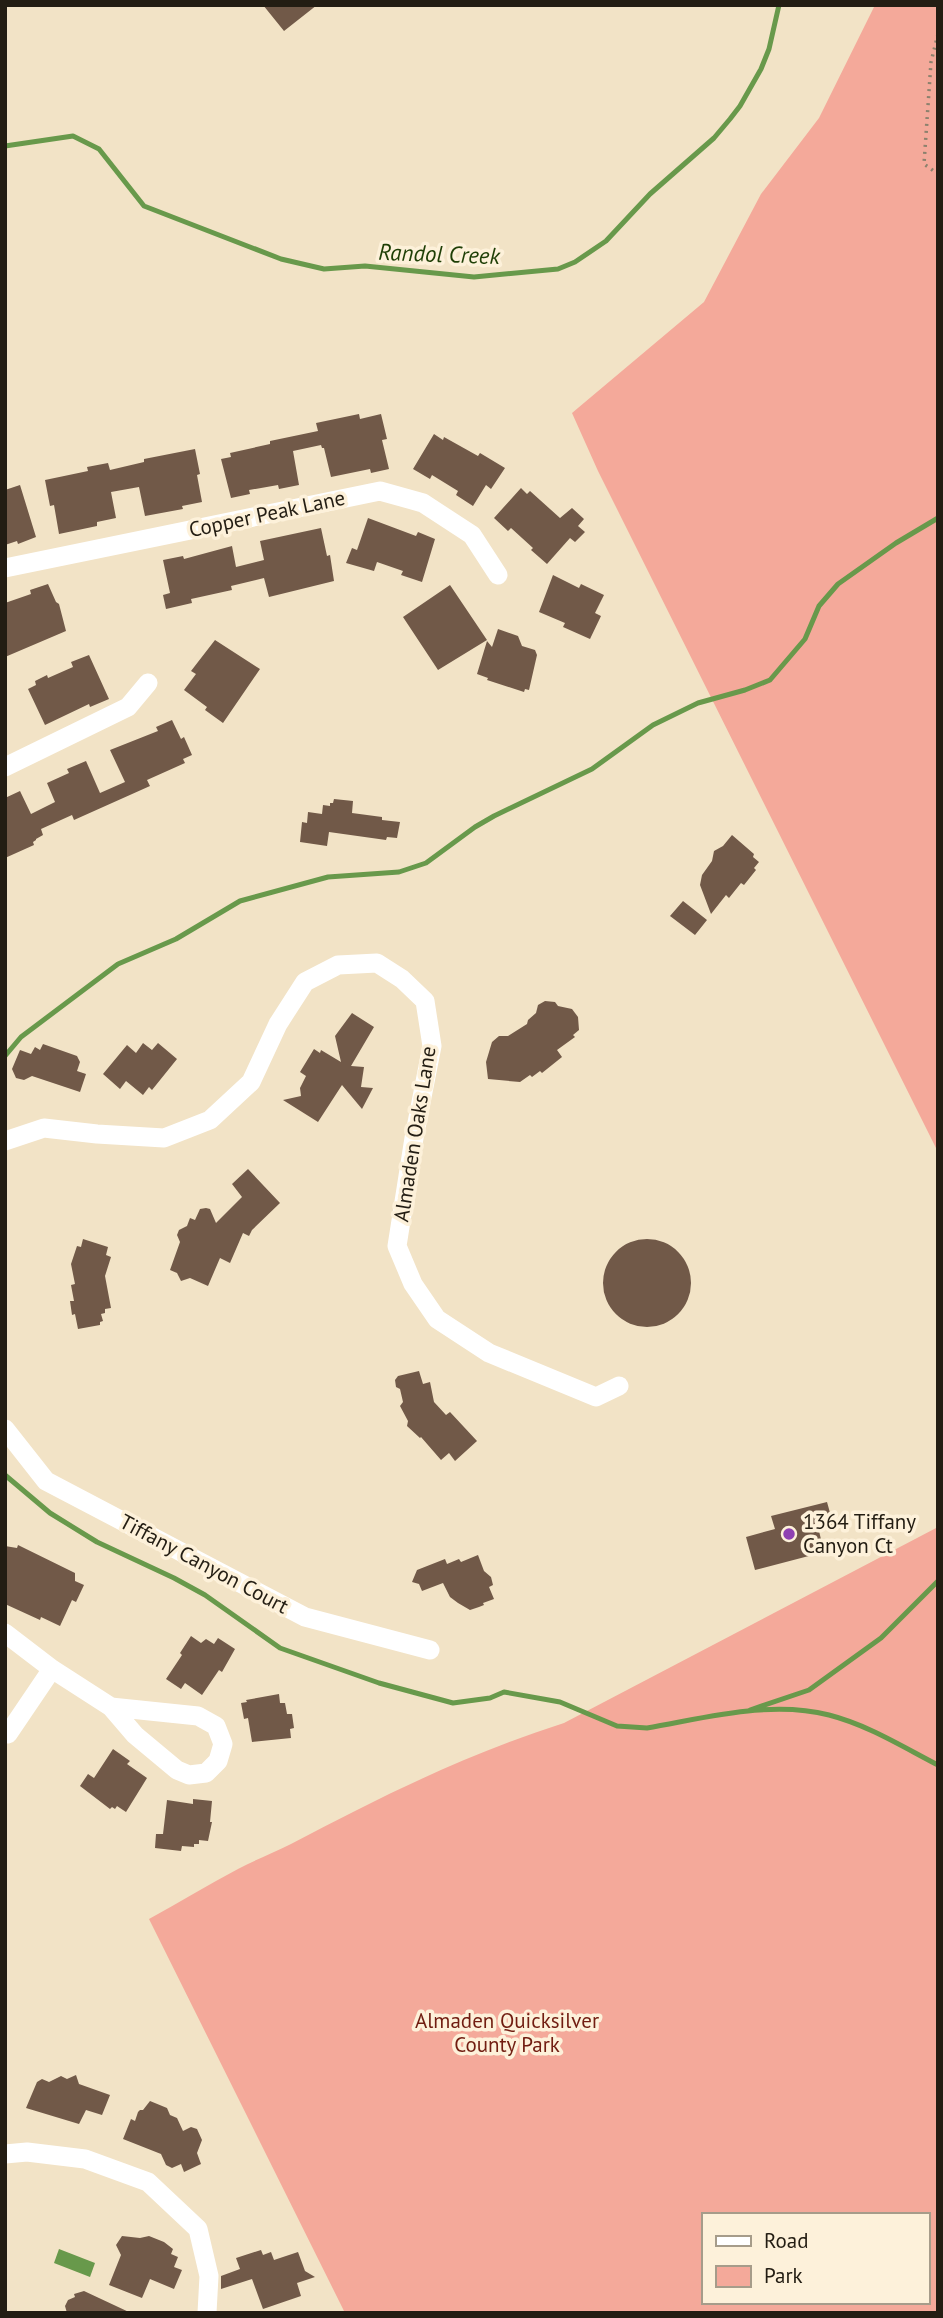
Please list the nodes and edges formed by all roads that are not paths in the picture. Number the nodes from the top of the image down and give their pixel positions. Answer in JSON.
{"nodes":[{"id":1,"x":5,"y":568,"type":"edge"},
{"id":2,"x":498,"y":575,"type":"dead end"},
{"id":3,"x":148,"y":683,"type":"dead end"},
{"id":4,"x":5,"y":767,"type":"edge"},
{"id":5,"x":5,"y":1141,"type":"edge"},
{"id":6,"x":619,"y":1386,"type":"dead end"},
{"id":7,"x":5,"y":1429,"type":"edge"},
{"id":8,"x":5,"y":1633,"type":"edge"},
{"id":9,"x":430,"y":1650,"type":"dead end"},
{"id":10,"x":52,"y":1669,"type":"junction"},
{"id":11,"x":111,"y":1707,"type":"junction"},
{"id":12,"x":8,"y":1734,"type":"dead end"},
{"id":13,"x":5,"y":2154,"type":"edge"},
{"id":14,"x":207,"y":2313,"type":"edge"}],
"edges":[{"from":1,"to":2,"type":"street","name":"Copper Peak Lane"},
{"from":3,"to":4,"type":"street"},
{"from":5,"to":6,"type":"street","name":"Almaden Oaks Lane"},
{"from":7,"to":9,"type":"street","name":"Tiffany Canyon Court"},
{"from":8,"to":10,"type":"street"},
{"from":10,"to":11,"type":"street"},
{"from":10,"to":12,"type":"street"},
{"from":11,"to":11,"type":"street"},
{"from":13,"to":14,"type":"street"}]}
